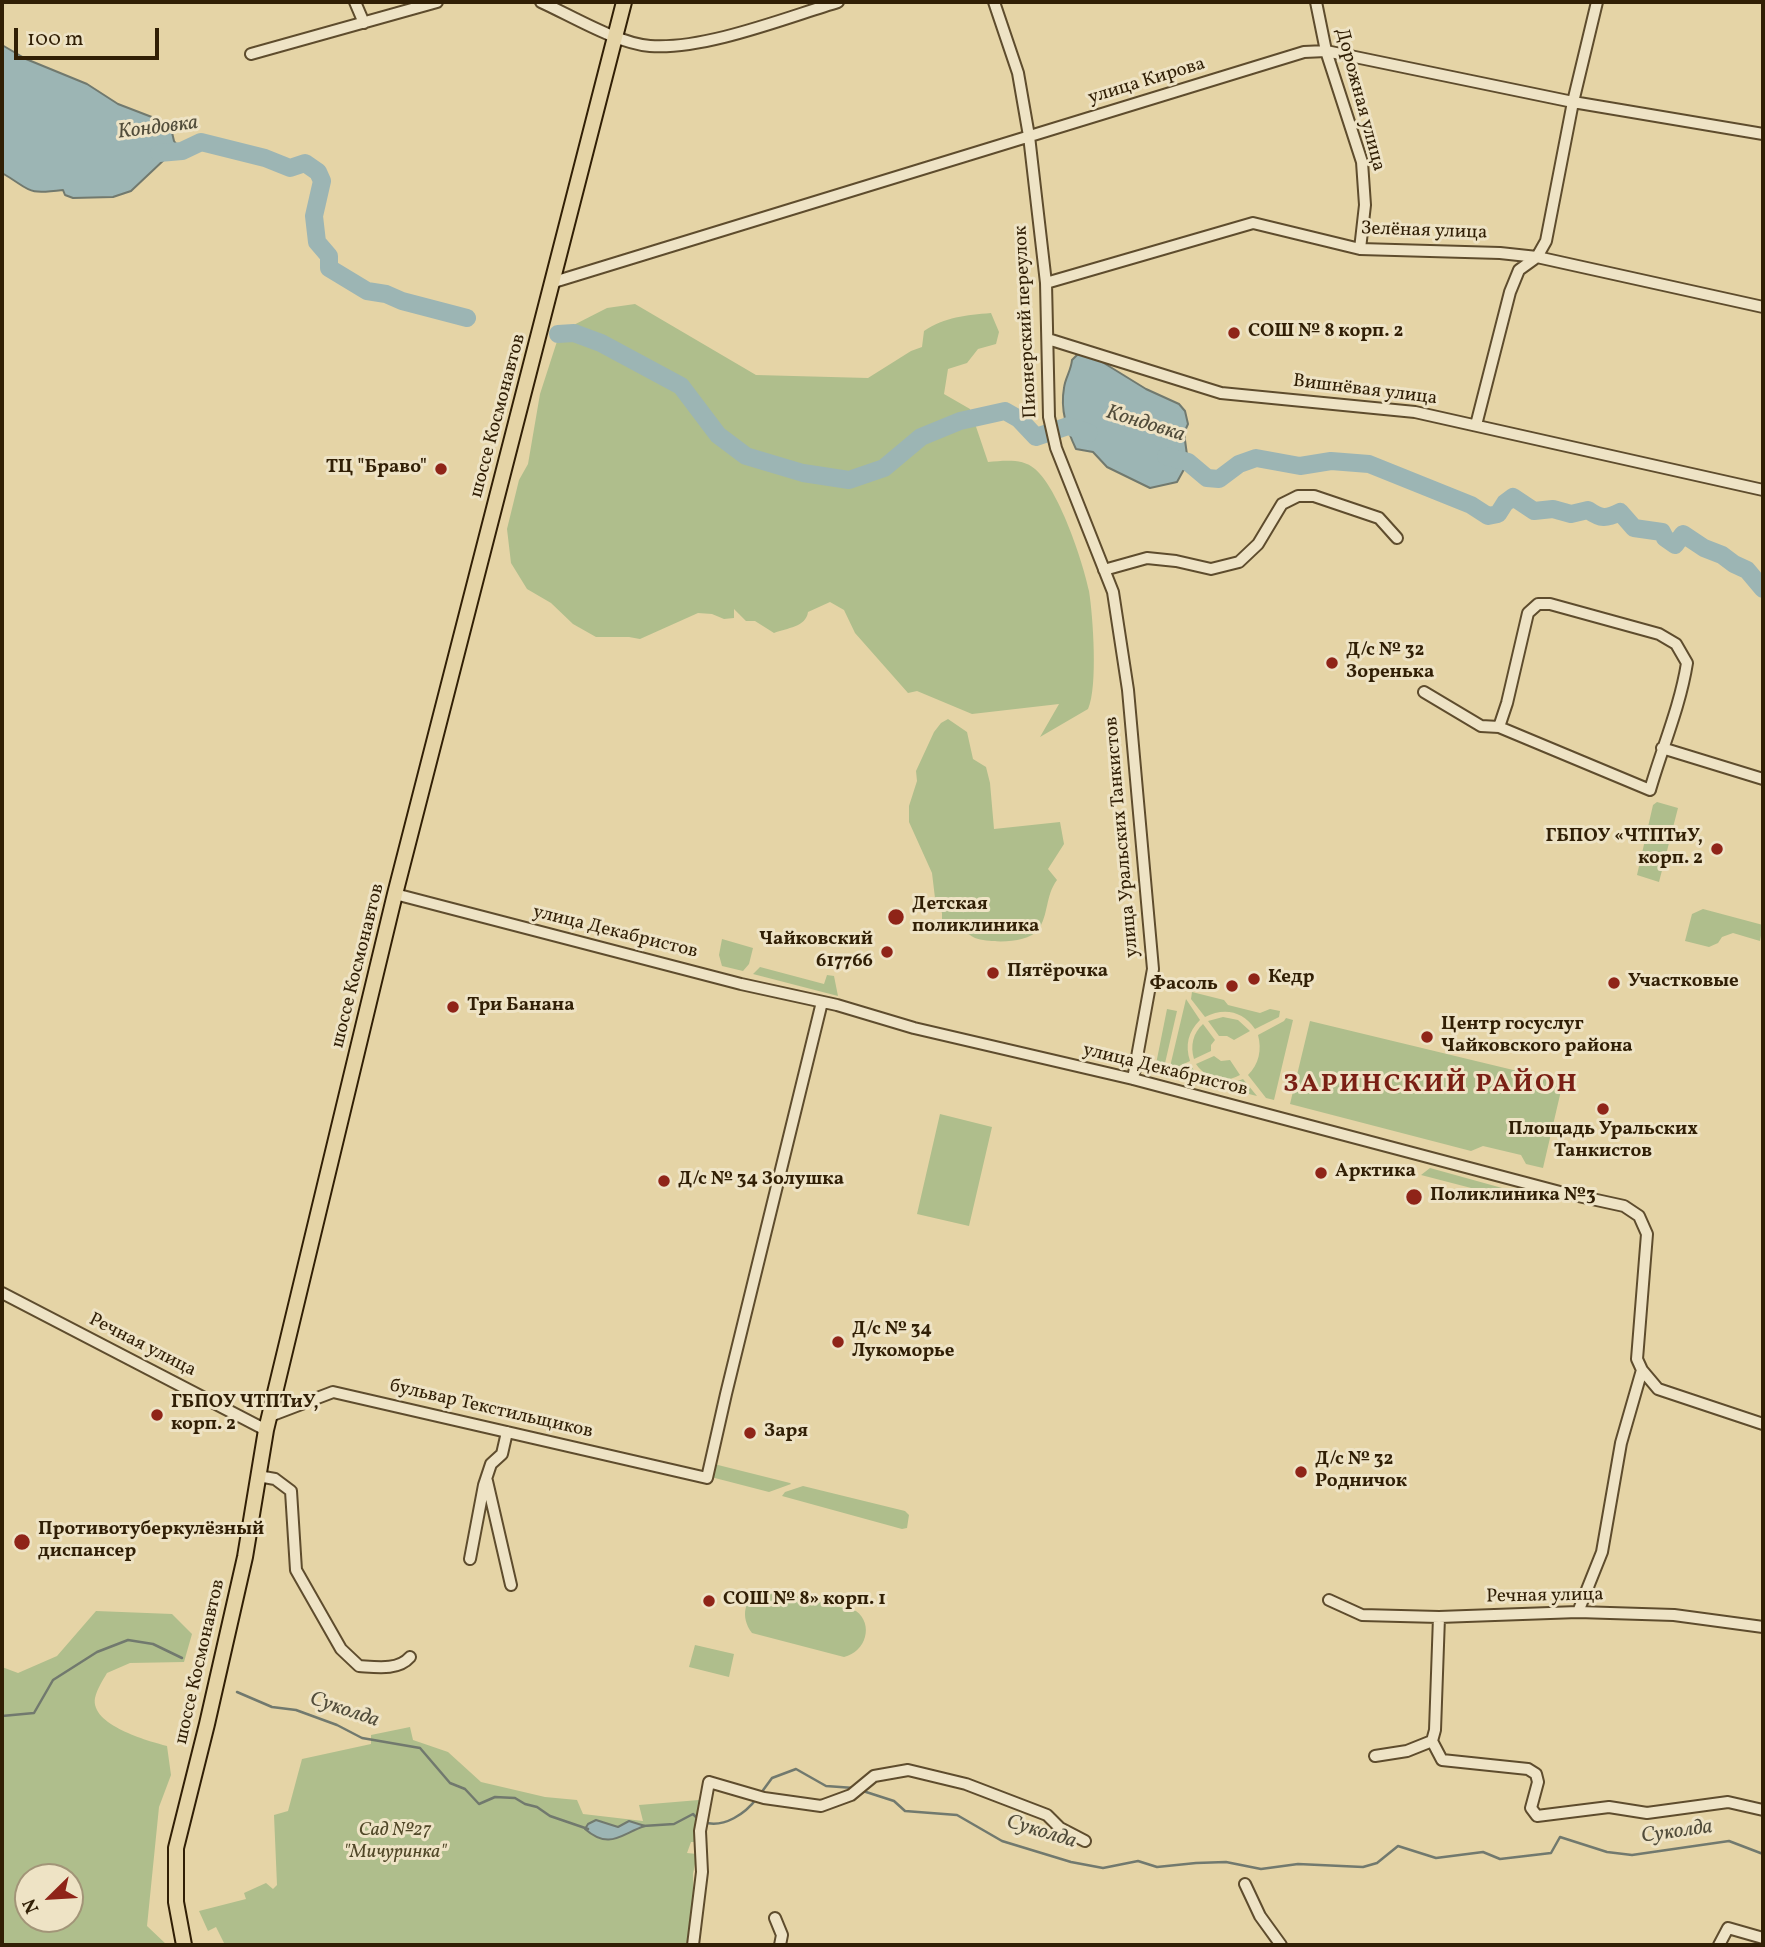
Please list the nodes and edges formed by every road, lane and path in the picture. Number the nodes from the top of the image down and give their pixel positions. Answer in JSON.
{"nodes":[{"id":1,"x":355,"y":2,"type":"edge"},
{"id":2,"x":437,"y":2,"type":"edge"},
{"id":3,"x":541,"y":2,"type":"edge"},
{"id":4,"x":624,"y":2,"type":"edge"},
{"id":5,"x":838,"y":2,"type":"edge"},
{"id":6,"x":994,"y":2,"type":"edge"},
{"id":7,"x":1316,"y":2,"type":"edge"},
{"id":8,"x":1597,"y":2,"type":"edge"},
{"id":9,"x":364,"y":23,"type":"junction"},
{"id":10,"x":615,"y":36,"type":"junction"},
{"id":11,"x":1326,"y":51,"type":"junction"},
{"id":12,"x":251,"y":54,"type":"dead end"},
{"id":13,"x":1573,"y":102,"type":"junction"},
{"id":14,"x":1763,"y":134,"type":"edge"},
{"id":15,"x":1029,"y":136,"type":"junction"},
{"id":16,"x":1360,"y":249,"type":"junction"},
{"id":17,"x":1537,"y":257,"type":"junction"},
{"id":18,"x":554,"y":282,"type":"junction"},
{"id":19,"x":1046,"y":283,"type":"junction"},
{"id":20,"x":1763,"y":307,"type":"edge"},
{"id":21,"x":1048,"y":339,"type":"junction"},
{"id":22,"x":1476,"y":425,"type":"junction"},
{"id":23,"x":1763,"y":490,"type":"edge"},
{"id":24,"x":1397,"y":538,"type":"dead end"},
{"id":25,"x":1104,"y":569,"type":"junction"},
{"id":26,"x":1113,"y":592,"type":"joint"},
{"id":27,"x":1424,"y":692,"type":"dead end"},
{"id":28,"x":1499,"y":727,"type":"junction"},
{"id":29,"x":1662,"y":748,"type":"junction"},
{"id":30,"x":1763,"y":779,"type":"edge"},
{"id":31,"x":396,"y":894,"type":"junction"},
{"id":32,"x":822,"y":1002,"type":"junction"},
{"id":33,"x":1133,"y":1079,"type":"junction"},
{"id":34,"x":2,"y":1293,"type":"edge"},
{"id":35,"x":1642,"y":1370,"type":"junction"},
{"id":36,"x":268,"y":1423,"type":"junction"},
{"id":37,"x":1763,"y":1424,"type":"edge"},
{"id":38,"x":508,"y":1432,"type":"junction"},
{"id":39,"x":258,"y":1476,"type":"junction"},
{"id":40,"x":486,"y":1478,"type":"junction"},
{"id":41,"x":470,"y":1559,"type":"dead end"},
{"id":42,"x":511,"y":1585,"type":"dead end"},
{"id":43,"x":1329,"y":1600,"type":"dead end"},
{"id":44,"x":1577,"y":1612,"type":"junction"},
{"id":45,"x":1439,"y":1617,"type":"junction"},
{"id":46,"x":1763,"y":1627,"type":"edge"},
{"id":47,"x":410,"y":1657,"type":"dead end"},
{"id":48,"x":1432,"y":1741,"type":"junction"},
{"id":49,"x":1375,"y":1756,"type":"dead end"},
{"id":50,"x":1763,"y":1810,"type":"edge"},
{"id":51,"x":1085,"y":1841,"type":"dead end"},
{"id":52,"x":1245,"y":1884,"type":"dead end"},
{"id":53,"x":775,"y":1918,"type":"dead end"},
{"id":54,"x":1763,"y":1938,"type":"edge"},
{"id":55,"x":184,"y":1945,"type":"edge"},
{"id":56,"x":693,"y":1945,"type":"edge"},
{"id":57,"x":780,"y":1945,"type":"edge"},
{"id":58,"x":1281,"y":1945,"type":"edge"},
{"id":59,"x":1719,"y":1945,"type":"edge"}],
"edges":[{"from":1,"to":9,"type":"street"},
{"from":2,"to":9,"type":"street"},
{"from":3,"to":10,"type":"street"},
{"from":4,"to":10,"type":"main road","name":"шоссе Космонавтов"},
{"from":5,"to":10,"type":"street"},
{"from":6,"to":15,"type":"street","name":"Пионерский переулок"},
{"from":7,"to":11,"type":"street","name":"Дорожная улица"},
{"from":8,"to":13,"type":"street"},
{"from":9,"to":12,"type":"street"},
{"from":10,"to":18,"type":"main road","name":"шоссе Космонавтов"},
{"from":11,"to":13,"type":"street","name":"улица Кирова"},
{"from":11,"to":15,"type":"street","name":"улица Кирова"},
{"from":11,"to":16,"type":"street","name":"Дорожная улица"},
{"from":13,"to":14,"type":"street","name":"улица Кирова"},
{"from":13,"to":17,"type":"street"},
{"from":15,"to":18,"type":"street","name":"улица Кирова"},
{"from":15,"to":19,"type":"street","name":"Пионерский переулок"},
{"from":16,"to":17,"type":"street","name":"Зелёная улица"},
{"from":16,"to":19,"type":"street","name":"Зелёная улица"},
{"from":17,"to":20,"type":"street","name":"Зелёная улица"},
{"from":17,"to":22,"type":"street"},
{"from":18,"to":31,"type":"main road","name":"шоссе Космонавтов"},
{"from":19,"to":21,"type":"street","name":"Пионерский переулок"},
{"from":21,"to":22,"type":"street","name":"Вишнёвая улица"},
{"from":21,"to":25,"type":"street","name":"Пионерский переулок"},
{"from":22,"to":23,"type":"street","name":"Вишнёвая улица"},
{"from":24,"to":25,"type":"street"},
{"from":25,"to":26,"type":"street","name":"Пионерский переулок"},
{"from":26,"to":33,"type":"street","name":"улица Уральских Танкистов"},
{"from":27,"to":28,"type":"street"},
{"from":28,"to":29,"type":"street"},
{"from":28,"to":29,"type":"street"},
{"from":29,"to":30,"type":"street"},
{"from":31,"to":32,"type":"street","name":"улица Декабристов"},
{"from":31,"to":36,"type":"main road","name":"шоссе Космонавтов"},
{"from":32,"to":33,"type":"street","name":"улица Декабристов"},
{"from":32,"to":38,"type":"street","name":"бульвар Текстильщиков"},
{"from":33,"to":35,"type":"street","name":"улица Декабристов"},
{"from":34,"to":36,"type":"street","name":"Речная улица"},
{"from":35,"to":37,"type":"street"},
{"from":35,"to":44,"type":"street"},
{"from":36,"to":38,"type":"street","name":"бульвар Текстильщиков"},
{"from":36,"to":39,"type":"main road","name":"шоссе Космонавтов"},
{"from":38,"to":40,"type":"street"},
{"from":39,"to":47,"type":"street"},
{"from":39,"to":55,"type":"main road","name":"шоссе Космонавтов"},
{"from":40,"to":41,"type":"street"},
{"from":40,"to":42,"type":"street"},
{"from":43,"to":45,"type":"street","name":"Речная улица"},
{"from":44,"to":45,"type":"street","name":"Речная улица"},
{"from":44,"to":46,"type":"street","name":"Речная улица"},
{"from":45,"to":48,"type":"street"},
{"from":48,"to":49,"type":"street"},
{"from":48,"to":50,"type":"street"},
{"from":51,"to":56,"type":"street"},
{"from":52,"to":58,"type":"street"},
{"from":53,"to":57,"type":"street"},
{"from":54,"to":59,"type":"street"}]}
